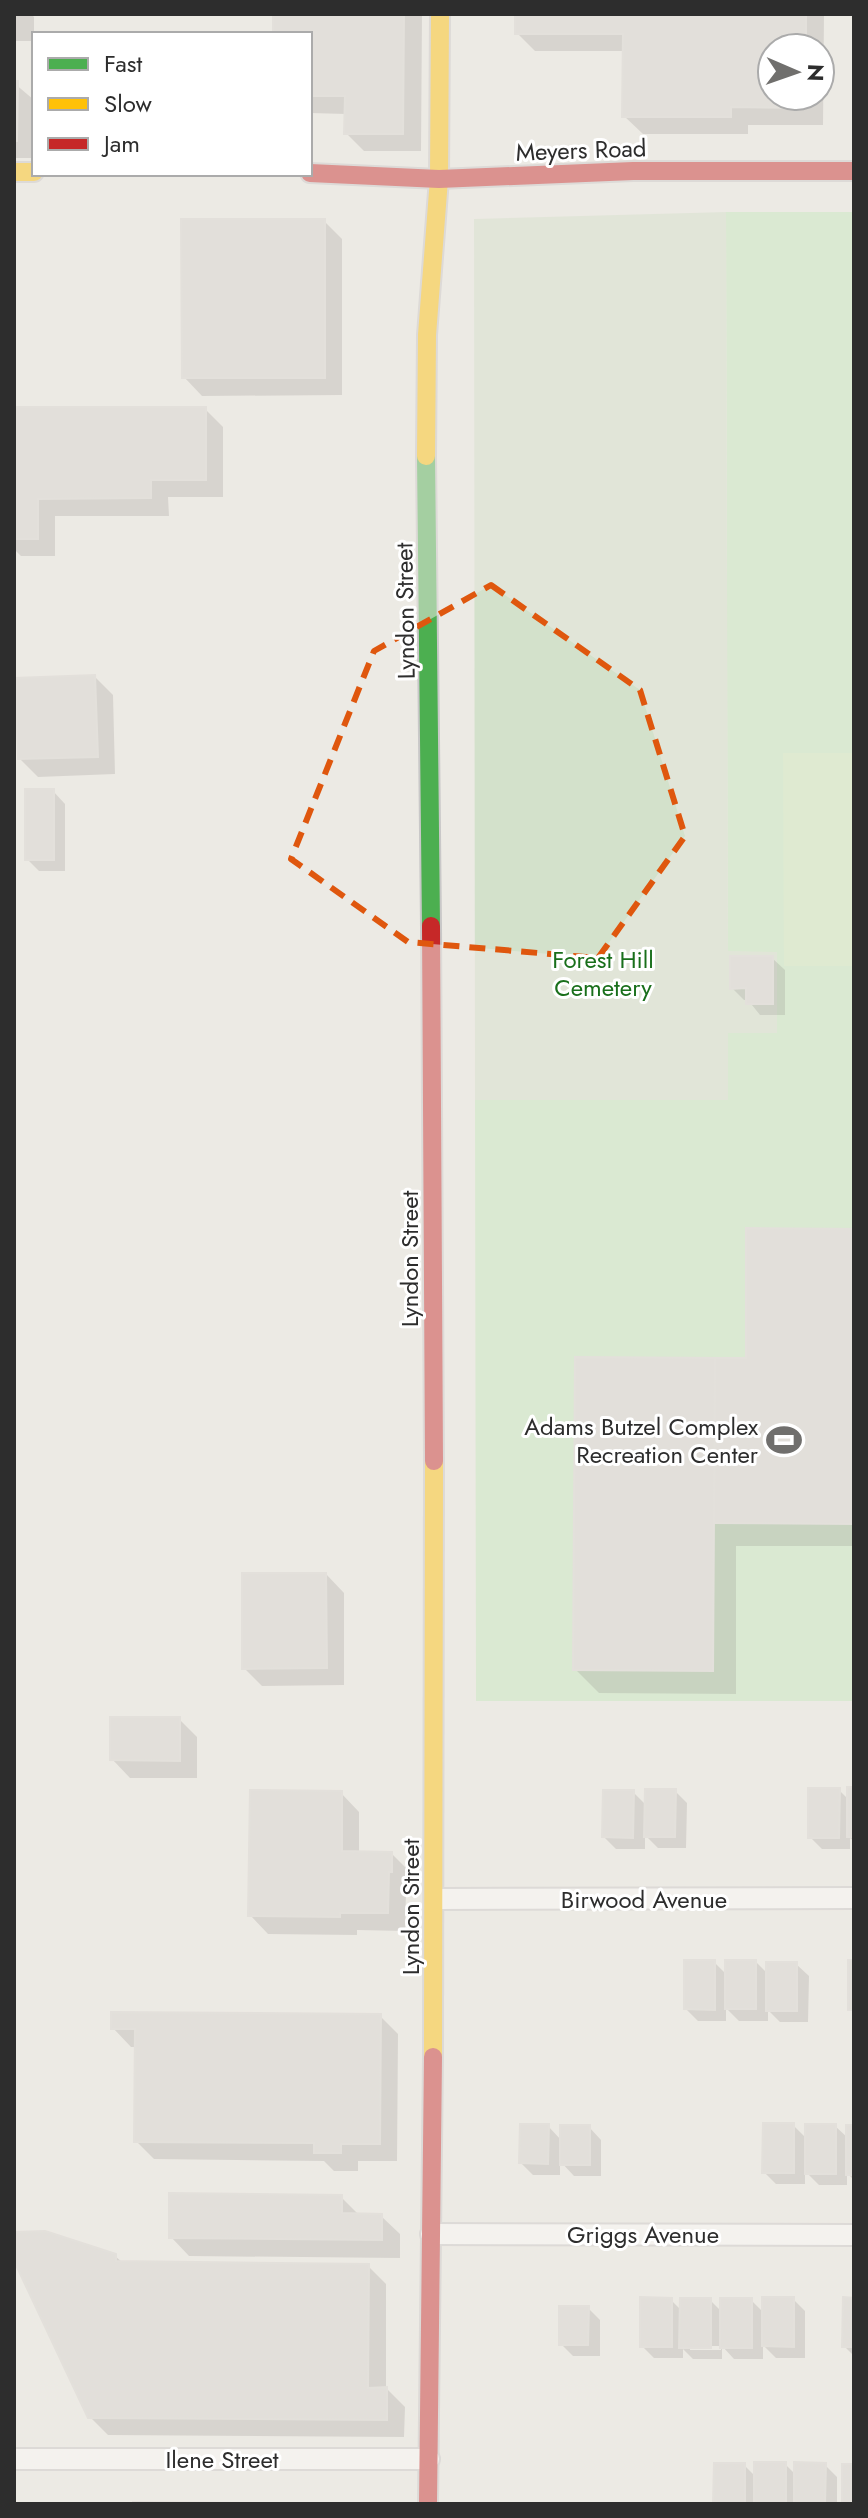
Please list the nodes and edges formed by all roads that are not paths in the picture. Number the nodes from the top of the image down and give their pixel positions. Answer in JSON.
{"nodes":[{"id":1,"x":440,"y":14,"type":"edge"},
{"id":2,"x":854,"y":171,"type":"edge"},
{"id":3,"x":312,"y":173,"type":"edge"},
{"id":4,"x":439,"y":179,"type":"junction"},
{"id":5,"x":854,"y":1898,"type":"edge"},
{"id":6,"x":435,"y":1899,"type":"junction"},
{"id":7,"x":431,"y":2234,"type":"junction"},
{"id":8,"x":854,"y":2235,"type":"edge"},
{"id":9,"x":14,"y":2459,"type":"edge"},
{"id":10,"x":429,"y":2459,"type":"junction"},
{"id":11,"x":428,"y":2504,"type":"edge"}],
"edges":[{"from":1,"to":4,"type":"street","name":"Lyndon Street"},
{"from":2,"to":4,"type":"street","name":"Meyers Road"},
{"from":3,"to":4,"type":"street","name":"Meyers Road"},
{"from":4,"to":6,"type":"street","name":"Lyndon Street"},
{"from":5,"to":6,"type":"street","name":"Birwood Avenue"},
{"from":6,"to":7,"type":"street","name":"Lyndon Street"},
{"from":7,"to":8,"type":"street","name":"Griggs Avenue"},
{"from":7,"to":10,"type":"street","name":"Lyndon Street"},
{"from":9,"to":10,"type":"street","name":"Ilene Street"},
{"from":10,"to":11,"type":"street","name":"Lyndon Street"}]}
